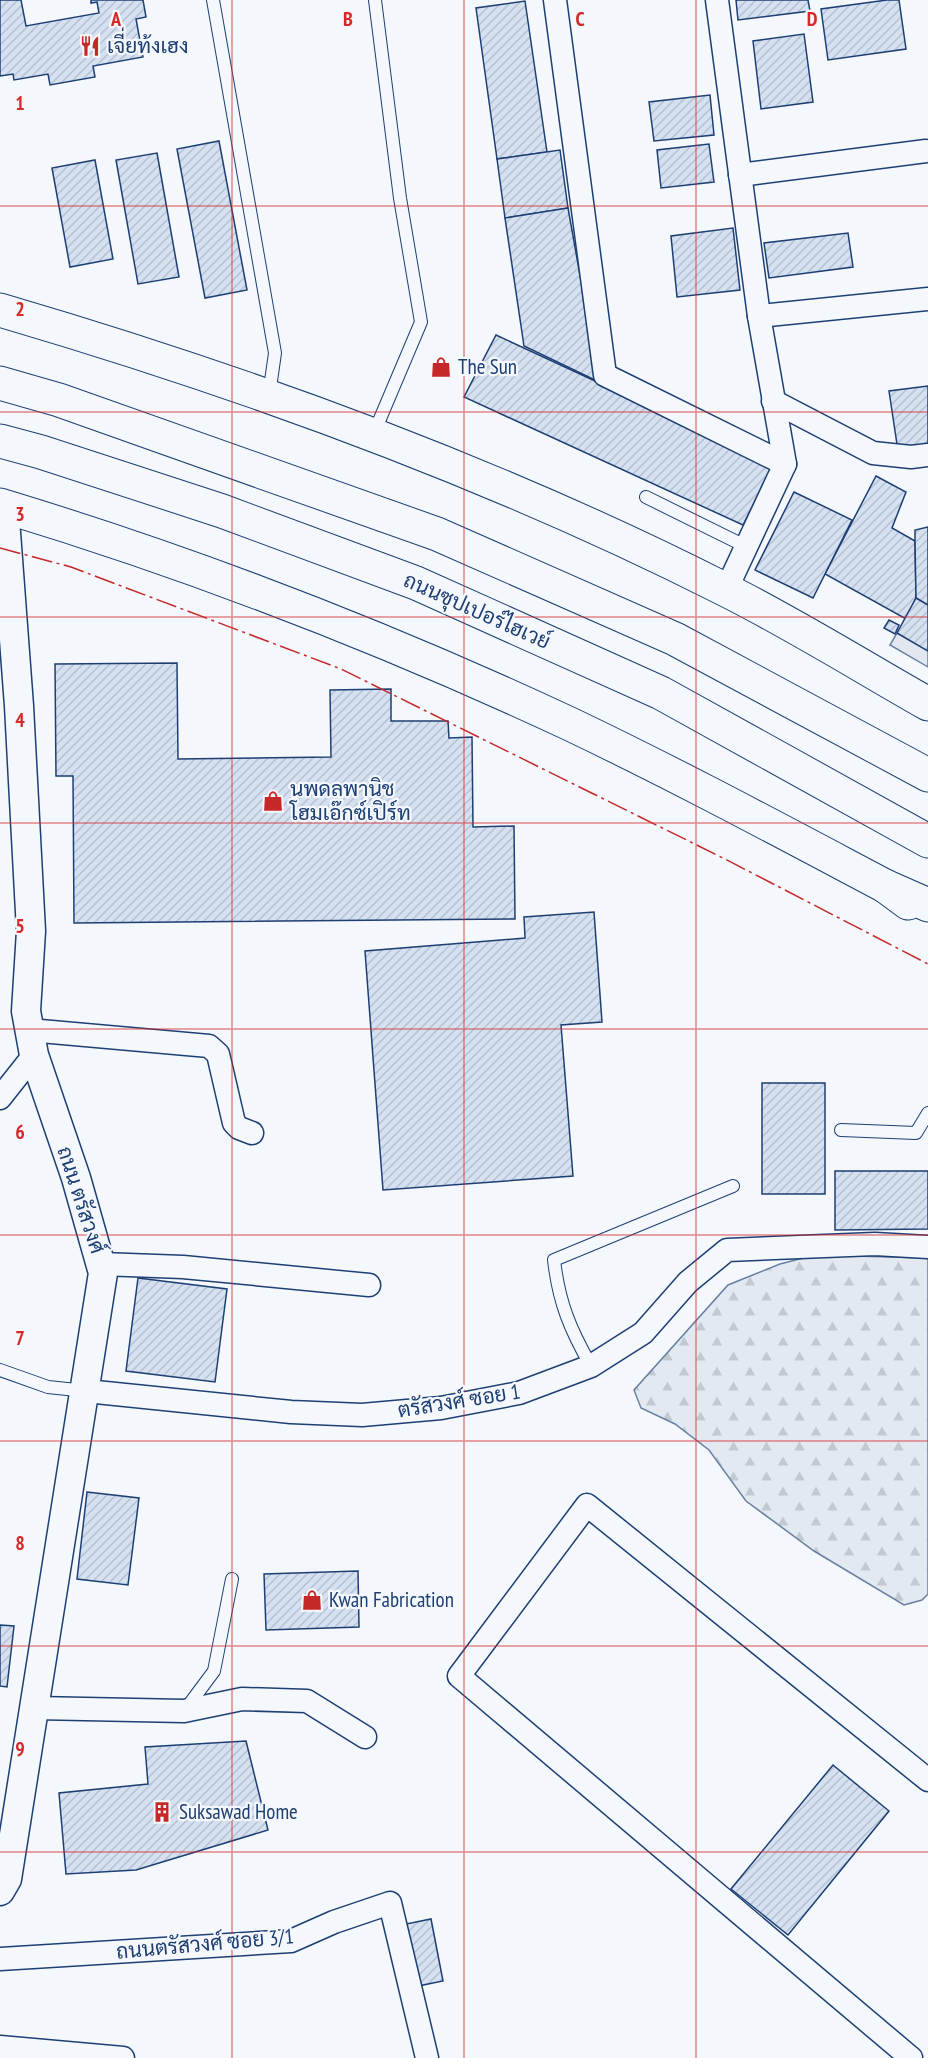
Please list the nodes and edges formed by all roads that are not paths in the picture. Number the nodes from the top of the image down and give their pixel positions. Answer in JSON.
{"nodes":[{"id":1,"x":213,"y":0,"type":"edge"},
{"id":2,"x":375,"y":0,"type":"edge"},
{"id":3,"x":555,"y":0,"type":"edge"},
{"id":4,"x":717,"y":0,"type":"edge"},
{"id":5,"x":926,"y":152,"type":"dead end"},
{"id":6,"x":740,"y":175,"type":"junction"},
{"id":7,"x":928,"y":299,"type":"edge"},
{"id":8,"x":0,"y":310,"type":"edge"},
{"id":9,"x":759,"y":316,"type":"junction"},
{"id":10,"x":0,"y":383,"type":"edge"},
{"id":11,"x":269,"y":396,"type":"junction"},
{"id":12,"x":773,"y":401,"type":"junction"},
{"id":13,"x":374,"y":434,"type":"junction"},
{"id":14,"x":0,"y":441,"type":"edge"},
{"id":15,"x":928,"y":455,"type":"edge"},
{"id":16,"x":784,"y":464,"type":"junction"},
{"id":17,"x":646,"y":497,"type":"dead end"},
{"id":18,"x":2,"y":505,"type":"edge"},
{"id":19,"x":745,"y":546,"type":"junction"},
{"id":20,"x":726,"y":590,"type":"junction"},
{"id":21,"x":928,"y":704,"type":"edge"},
{"id":22,"x":928,"y":775,"type":"edge"},
{"id":23,"x":928,"y":841,"type":"edge"},
{"id":24,"x":885,"y":886,"type":"junction"},
{"id":25,"x":928,"y":905,"type":"edge"},
{"id":26,"x":928,"y":916,"type":"edge"},
{"id":27,"x":32,"y":1043,"type":"junction"},
{"id":28,"x":0,"y":1098,"type":"edge"},
{"id":29,"x":928,"y":1113,"type":"edge"},
{"id":30,"x":841,"y":1130,"type":"dead end"},
{"id":31,"x":252,"y":1133,"type":"dead end"},
{"id":32,"x":733,"y":1186,"type":"dead end"},
{"id":33,"x":928,"y":1246,"type":"edge"},
{"id":34,"x":101,"y":1264,"type":"junction"},
{"id":35,"x":369,"y":1285,"type":"dead end"},
{"id":36,"x":591,"y":1366,"type":"junction"},
{"id":37,"x":0,"y":1370,"type":"edge"},
{"id":38,"x":86,"y":1391,"type":"junction"},
{"id":39,"x":232,"y":1579,"type":"dead end"},
{"id":40,"x":35,"y":1708,"type":"junction"},
{"id":41,"x":184,"y":1711,"type":"junction"},
{"id":42,"x":365,"y":1737,"type":"dead end"},
{"id":43,"x":928,"y":1780,"type":"edge"},
{"id":44,"x":5,"y":1854,"type":"edge"},
{"id":45,"x":0,"y":1891,"type":"edge"},
{"id":46,"x":0,"y":1959,"type":"edge"},
{"id":47,"x":0,"y":2047,"type":"edge"},
{"id":48,"x":123,"y":2058,"type":"edge"},
{"id":49,"x":427,"y":2058,"type":"edge"},
{"id":50,"x":911,"y":2058,"type":"edge"}],
"edges":[{"from":1,"to":11,"type":"lane"},
{"from":2,"to":13,"type":"lane"},
{"from":3,"to":16,"type":"street"},
{"from":4,"to":6,"type":"street"},
{"from":5,"to":6,"type":"street"},
{"from":6,"to":9,"type":"street"},
{"from":7,"to":9,"type":"street"},
{"from":8,"to":11,"type":"main road"},
{"from":9,"to":12,"type":"street"},
{"from":10,"to":22,"type":"main road"},
{"from":11,"to":13,"type":"main road"},
{"from":12,"to":15,"type":"street"},
{"from":12,"to":16,"type":"street"},
{"from":13,"to":20,"type":"main road"},
{"from":14,"to":23,"type":"main road","name":"ถนนซุปเปอร์ไฮเวย์"},
{"from":16,"to":19,"type":"street"},
{"from":17,"to":19,"type":"lane"},
{"from":18,"to":24,"type":"main road"},
{"from":18,"to":27,"type":"street","name":"ถนน ตรัสวงศ์"},
{"from":19,"to":20,"type":"street"},
{"from":20,"to":21,"type":"main road"},
{"from":24,"to":25,"type":"main road"},
{"from":24,"to":26,"type":"main road"},
{"from":27,"to":28,"type":"street"},
{"from":27,"to":31,"type":"street"},
{"from":27,"to":34,"type":"street","name":"ถนน ตรัสวงศ์"},
{"from":29,"to":30,"type":"lane"},
{"from":32,"to":36,"type":"lane"},
{"from":33,"to":36,"type":"street","name":"ตรัสวงศ์ ซอย 1"},
{"from":34,"to":35,"type":"street"},
{"from":34,"to":38,"type":"street","name":"ถนน ตรัสวงศ์"},
{"from":36,"to":38,"type":"street","name":"ตรัสวงศ์ ซอย 1"},
{"from":37,"to":38,"type":"lane"},
{"from":38,"to":40,"type":"street","name":"ถนน ตรัสวงศ์"},
{"from":39,"to":41,"type":"lane"},
{"from":40,"to":41,"type":"street"},
{"from":40,"to":44,"type":"street","name":"ถนน ตรัสวงศ์"},
{"from":41,"to":42,"type":"street"},
{"from":43,"to":50,"type":"street"},
{"from":44,"to":45,"type":"street","name":"ถนน ตรัสวงศ์"},
{"from":46,"to":49,"type":"street","name":"ถนนตรัสวงศ์ ซอย 3/1"},
{"from":47,"to":48,"type":"street"}]}
